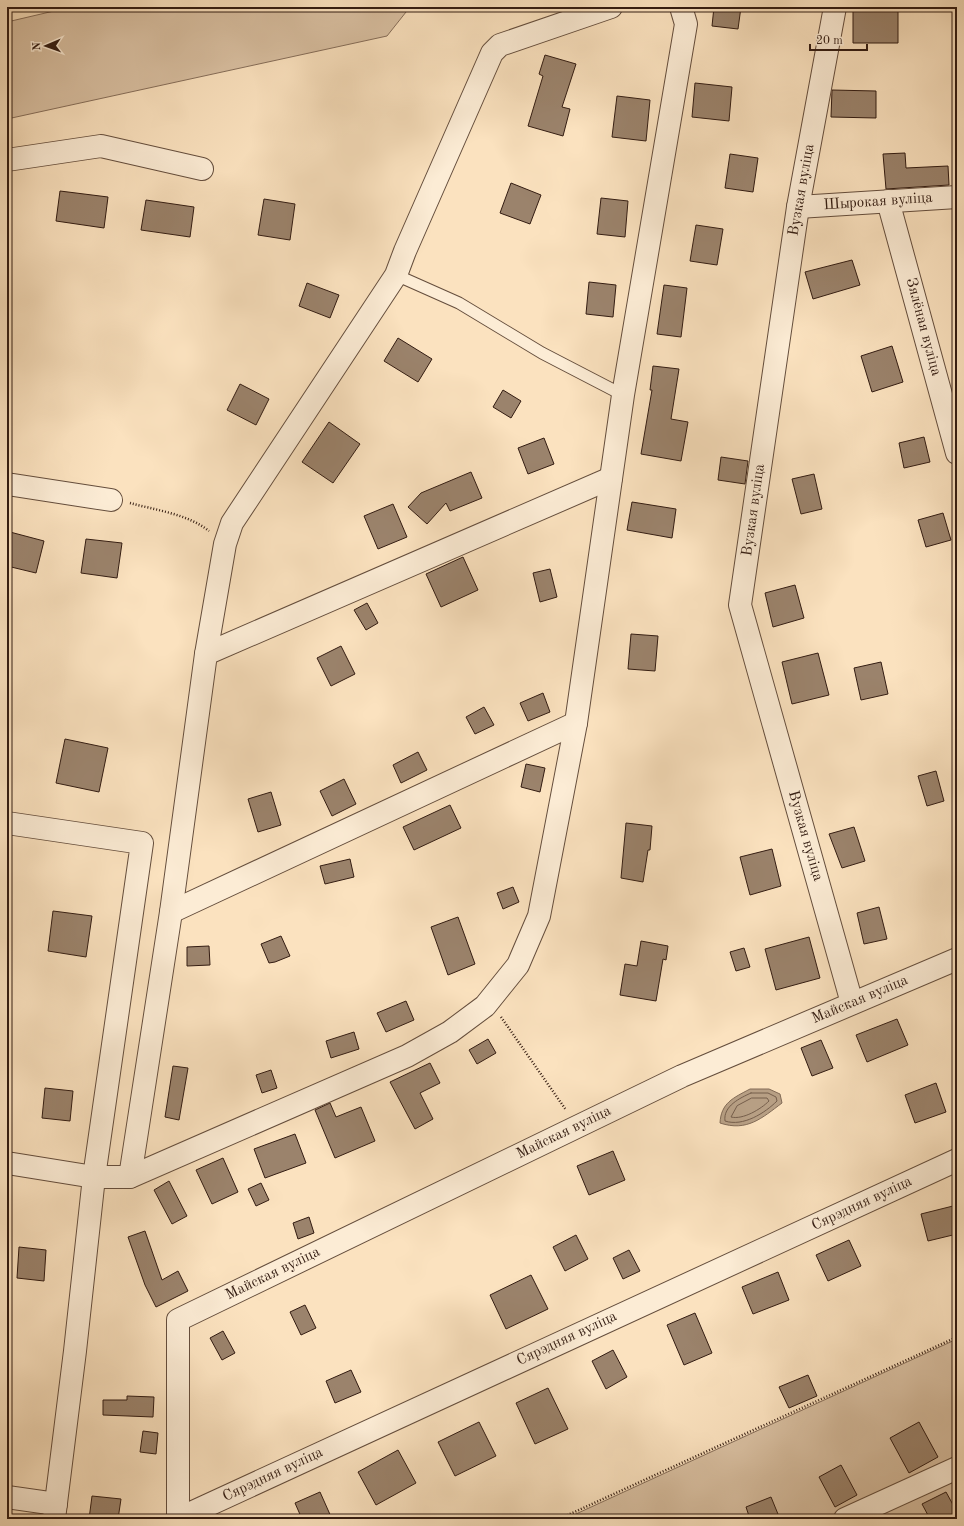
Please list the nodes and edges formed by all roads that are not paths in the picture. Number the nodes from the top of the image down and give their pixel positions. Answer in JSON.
{"nodes":[{"id":1,"x":611,"y":7,"type":"edge"},
{"id":2,"x":681,"y":7,"type":"edge"},
{"id":3,"x":835,"y":7,"type":"edge"},
{"id":4,"x":7,"y":160,"type":"edge"},
{"id":5,"x":202,"y":169,"type":"dead end"},
{"id":6,"x":957,"y":197,"type":"edge"},
{"id":7,"x":888,"y":201,"type":"junction"},
{"id":8,"x":798,"y":206,"type":"junction"},
{"id":9,"x":396,"y":275,"type":"junction"},
{"id":10,"x":623,"y":395,"type":"junction"},
{"id":11,"x":957,"y":453,"type":"edge"},
{"id":12,"x":611,"y":478,"type":"junction"},
{"id":13,"x":7,"y":484,"type":"edge"},
{"id":14,"x":111,"y":500,"type":"road end"},
{"id":15,"x":206,"y":654,"type":"junction"},
{"id":16,"x":576,"y":723,"type":"junction"},
{"id":17,"x":7,"y":823,"type":"edge"},
{"id":18,"x":172,"y":912,"type":"junction"},
{"id":19,"x":957,"y":959,"type":"edge"},
{"id":20,"x":852,"y":1004,"type":"junction"},
{"id":21,"x":957,"y":1160,"type":"edge"},
{"id":22,"x":7,"y":1163,"type":"edge"},
{"id":23,"x":94,"y":1176,"type":"junction"},
{"id":24,"x":130,"y":1177,"type":"junction"},
{"id":25,"x":957,"y":1468,"type":"edge"},
{"id":26,"x":7,"y":1497,"type":"edge"},
{"id":27,"x":55,"y":1511,"type":"edge"},
{"id":28,"x":178,"y":1519,"type":"edge"},
{"id":29,"x":845,"y":1519,"type":"edge"}],
"edges":[{"from":1,"to":9,"type":"street"},
{"from":2,"to":10,"type":"street"},
{"from":3,"to":8,"type":"street","name":"Вузкая вуліца"},
{"from":4,"to":5,"type":"street"},
{"from":6,"to":7,"type":"street","name":"Шырокая вуліца"},
{"from":7,"to":8,"type":"street","name":"Шырокая вуліца"},
{"from":7,"to":11,"type":"street","name":"Зялёная вуліца"},
{"from":8,"to":20,"type":"street","name":"Вузкая вуліца"},
{"from":9,"to":10,"type":"lane"},
{"from":9,"to":15,"type":"street"},
{"from":10,"to":12,"type":"street"},
{"from":12,"to":15,"type":"street"},
{"from":12,"to":16,"type":"street"},
{"from":13,"to":14,"type":"street"},
{"from":15,"to":18,"type":"street"},
{"from":16,"to":18,"type":"street"},
{"from":16,"to":24,"type":"street"},
{"from":17,"to":23,"type":"street"},
{"from":18,"to":24,"type":"street"},
{"from":19,"to":20,"type":"street","name":"Майская вуліца"},
{"from":20,"to":28,"type":"street","name":"Майская вуліца"},
{"from":21,"to":28,"type":"street","name":"Сярэдняя вуліца"},
{"from":22,"to":23,"type":"street"},
{"from":23,"to":24,"type":"street"},
{"from":23,"to":27,"type":"street"},
{"from":25,"to":29,"type":"street"},
{"from":26,"to":27,"type":"street"}]}
